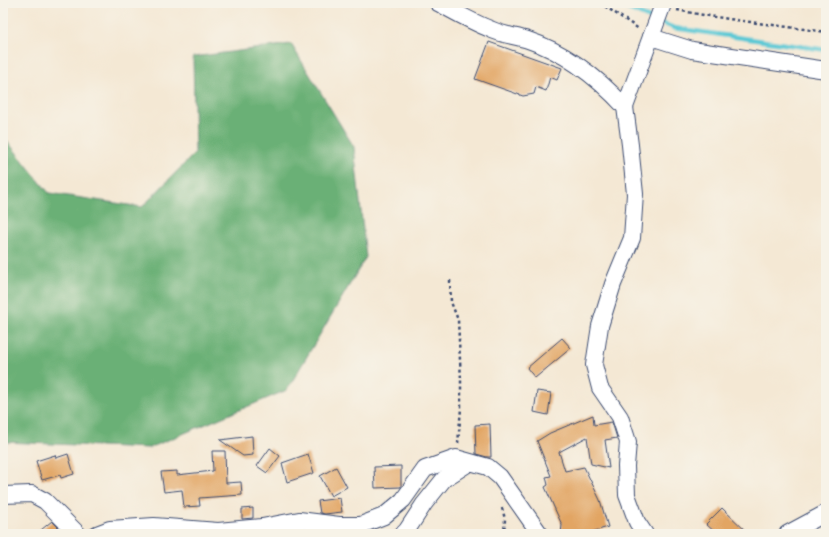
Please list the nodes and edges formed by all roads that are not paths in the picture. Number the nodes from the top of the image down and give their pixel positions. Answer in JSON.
{"nodes":[{"id":1,"x":438,"y":3,"type":"edge"},
{"id":2,"x":662,"y":6,"type":"road end"},
{"id":3,"x":651,"y":37,"type":"junction"},
{"id":4,"x":826,"y":70,"type":"edge"},
{"id":5,"x":625,"y":107,"type":"junction"},
{"id":6,"x":465,"y":461,"type":"junction"},
{"id":7,"x":3,"y":495,"type":"edge"},
{"id":8,"x":826,"y":513,"type":"edge"},
{"id":9,"x":78,"y":534,"type":"edge"},
{"id":10,"x":97,"y":534,"type":"edge"},
{"id":11,"x":403,"y":534,"type":"edge"},
{"id":12,"x":540,"y":534,"type":"edge"},
{"id":13,"x":645,"y":534,"type":"edge"},
{"id":14,"x":787,"y":534,"type":"edge"}],
"edges":[{"from":1,"to":5,"type":"street"},
{"from":2,"to":3,"type":"street"},
{"from":3,"to":4,"type":"street"},
{"from":3,"to":5,"type":"street"},
{"from":5,"to":13,"type":"street"},
{"from":6,"to":10,"type":"street"},
{"from":6,"to":11,"type":"street"},
{"from":6,"to":12,"type":"street"},
{"from":7,"to":9,"type":"street"},
{"from":8,"to":14,"type":"street"}]}
